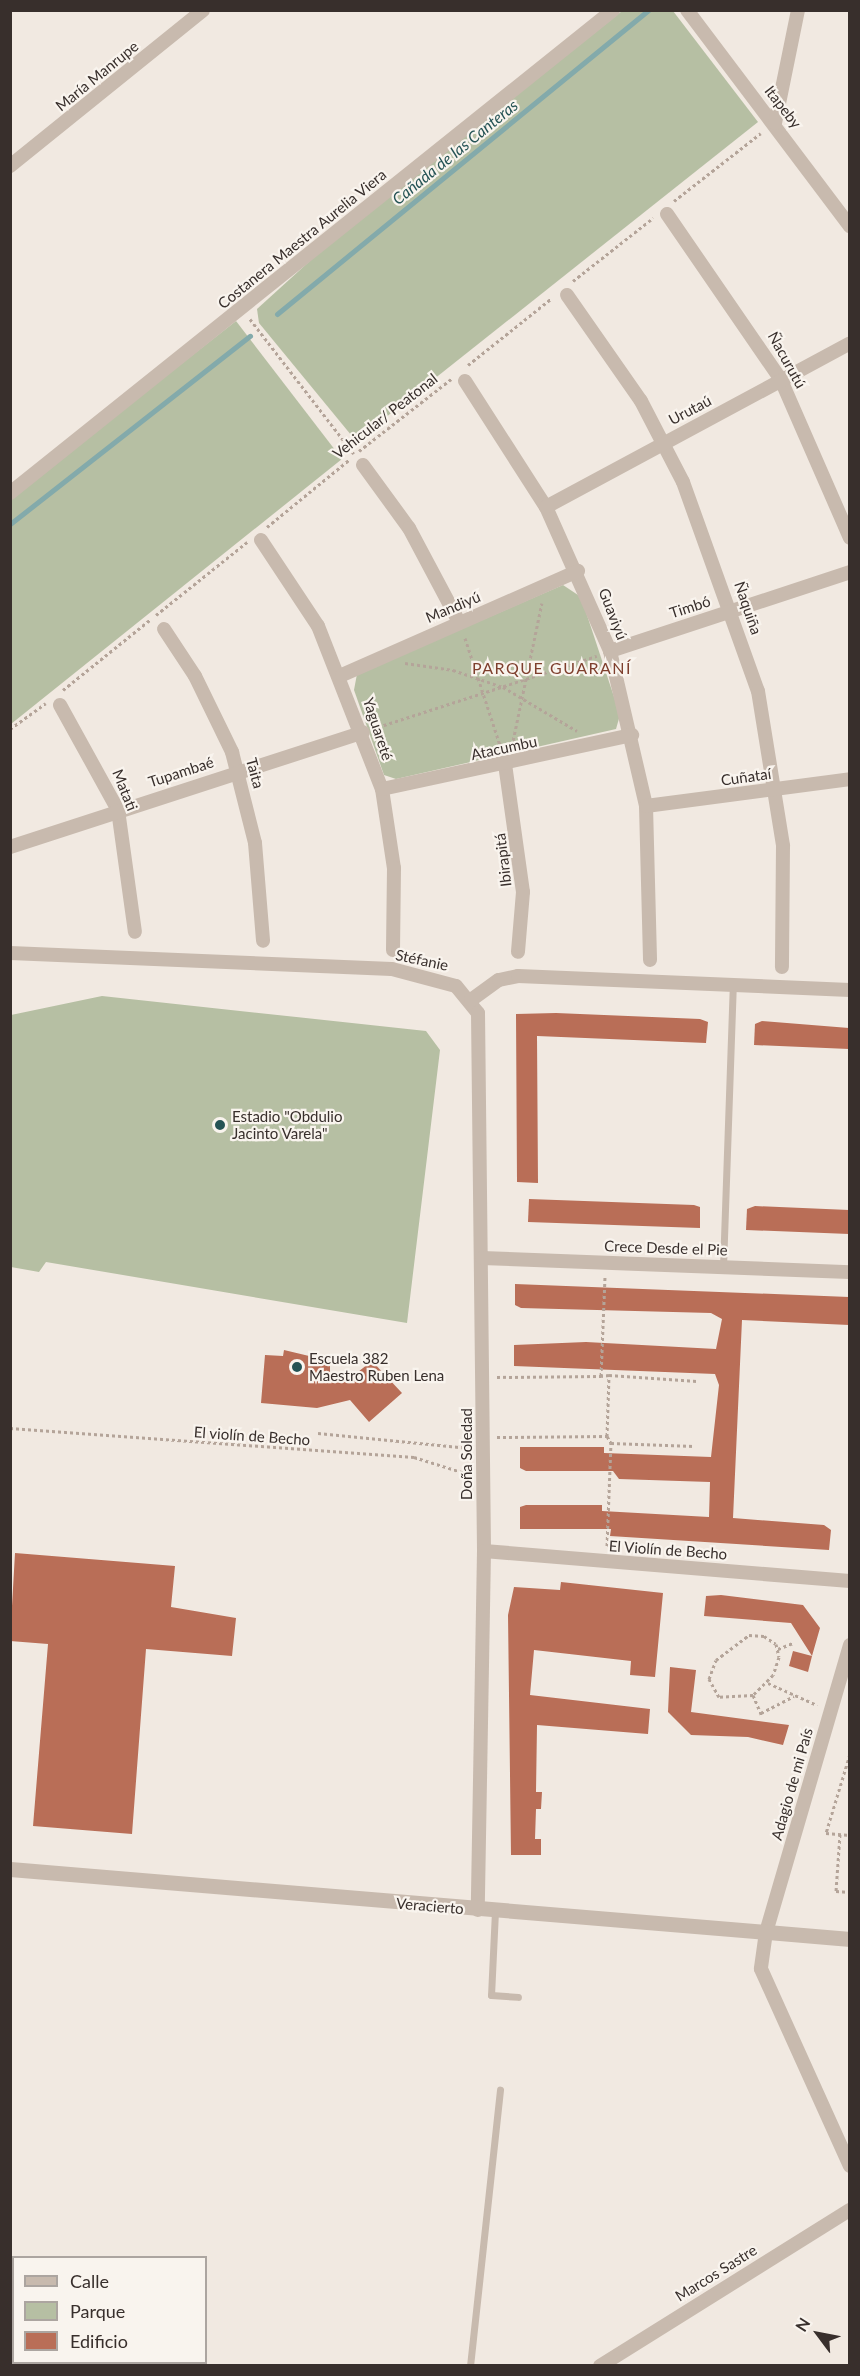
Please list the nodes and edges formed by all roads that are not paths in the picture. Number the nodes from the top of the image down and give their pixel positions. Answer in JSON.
{"nodes":[{"id":1,"x":203,"y":10,"type":"edge"},
{"id":2,"x":613,"y":10,"type":"edge"},
{"id":3,"x":687,"y":10,"type":"edge"},
{"id":4,"x":798,"y":10,"type":"edge"},
{"id":5,"x":774,"y":123,"type":"junction"},
{"id":6,"x":10,"y":166,"type":"edge"},
{"id":7,"x":667,"y":214,"type":"dead end"},
{"id":8,"x":849,"y":226,"type":"edge"},
{"id":9,"x":561,"y":294,"type":"road end"},
{"id":10,"x":849,"y":343,"type":"edge"},
{"id":11,"x":781,"y":380,"type":"junction"},
{"id":12,"x":465,"y":381,"type":"dead end"},
{"id":13,"x":664,"y":443,"type":"junction"},
{"id":14,"x":359,"y":460,"type":"road end"},
{"id":15,"x":10,"y":493,"type":"edge"},
{"id":16,"x":546,"y":507,"type":"junction"},
{"id":17,"x":849,"y":538,"type":"edge"},
{"id":18,"x":261,"y":540,"type":"dead end"},
{"id":19,"x":578,"y":571,"type":"junction"},
{"id":20,"x":849,"y":572,"type":"edge"},
{"id":21,"x":732,"y":611,"type":"junction"},
{"id":22,"x":459,"y":622,"type":"junction"},
{"id":23,"x":164,"y":629,"type":"dead end"},
{"id":24,"x":610,"y":651,"type":"junction"},
{"id":25,"x":342,"y":675,"type":"junction"},
{"id":26,"x":60,"y":705,"type":"dead end"},
{"id":27,"x":363,"y":732,"type":"junction"},
{"id":28,"x":632,"y":735,"type":"junction"},
{"id":29,"x":505,"y":764,"type":"junction"},
{"id":30,"x":238,"y":771,"type":"junction"},
{"id":31,"x":849,"y":779,"type":"edge"},
{"id":32,"x":382,"y":789,"type":"junction"},
{"id":33,"x":777,"y":789,"type":"junction"},
{"id":34,"x":646,"y":806,"type":"junction"},
{"id":35,"x":118,"y":810,"type":"junction"},
{"id":36,"x":10,"y":847,"type":"edge"},
{"id":37,"x":135,"y":932,"type":"dead end"},
{"id":38,"x":262,"y":941,"type":"dead end"},
{"id":39,"x":393,"y":950,"type":"dead end"},
{"id":40,"x":518,"y":952,"type":"dead end"},
{"id":41,"x":10,"y":953,"type":"edge"},
{"id":42,"x":650,"y":960,"type":"dead end"},
{"id":43,"x":782,"y":967,"type":"dead end"},
{"id":44,"x":733,"y":984,"type":"junction"},
{"id":45,"x":849,"y":990,"type":"edge"},
{"id":46,"x":471,"y":1000,"type":"junction"},
{"id":47,"x":482,"y":1258,"type":"junction"},
{"id":48,"x":723,"y":1267,"type":"junction"},
{"id":49,"x":849,"y":1272,"type":"edge"},
{"id":50,"x":484,"y":1551,"type":"junction"},
{"id":51,"x":849,"y":1581,"type":"edge"},
{"id":52,"x":849,"y":1645,"type":"edge"},
{"id":53,"x":10,"y":1869,"type":"edge"},
{"id":54,"x":478,"y":1910,"type":"junction"},
{"id":55,"x":495,"y":1911,"type":"junction"},
{"id":56,"x":766,"y":1932,"type":"junction"},
{"id":57,"x":849,"y":1939,"type":"edge"},
{"id":58,"x":518,"y":1997,"type":"dead end"},
{"id":59,"x":500,"y":2090,"type":"dead end"},
{"id":60,"x":849,"y":2166,"type":"edge"},
{"id":61,"x":849,"y":2210,"type":"edge"},
{"id":62,"x":470,"y":2366,"type":"edge"},
{"id":63,"x":600,"y":2366,"type":"edge"}],
"edges":[{"from":1,"to":6,"type":"street","name":"María Manrupe"},
{"from":2,"to":15,"type":"street","name":"Costanera Maestra Aurelia Viera"},
{"from":3,"to":5,"type":"street","name":"Itapeby"},
{"from":4,"to":5,"type":"street"},
{"from":5,"to":8,"type":"street","name":"Itapeby"},
{"from":7,"to":11,"type":"street","name":"Ñacurutú"},
{"from":9,"to":13,"type":"street","name":"Ñaquiña"},
{"from":10,"to":11,"type":"street","name":"Urutaú"},
{"from":11,"to":13,"type":"street","name":"Urutaú"},
{"from":11,"to":17,"type":"street","name":"Ñacurutú"},
{"from":12,"to":16,"type":"street","name":"Guaviyú"},
{"from":13,"to":16,"type":"street","name":"Urutaú"},
{"from":13,"to":21,"type":"street","name":"Ñaquiña"},
{"from":14,"to":22,"type":"street"},
{"from":16,"to":19,"type":"street","name":"Guaviyú"},
{"from":18,"to":25,"type":"street","name":"Yaguareté"},
{"from":19,"to":22,"type":"street","name":"Mandiyú"},
{"from":19,"to":24,"type":"street","name":"Guaviyú"},
{"from":20,"to":21,"type":"street","name":"Timbó"},
{"from":21,"to":24,"type":"street","name":"Timbó"},
{"from":21,"to":33,"type":"street","name":"Ñaquiña"},
{"from":22,"to":25,"type":"street","name":"Mandiyú"},
{"from":23,"to":30,"type":"street","name":"Taita"},
{"from":24,"to":28,"type":"street","name":"Guaviyú"},
{"from":25,"to":27,"type":"street","name":"Yaguareté"},
{"from":26,"to":35,"type":"street","name":"Matati"},
{"from":27,"to":30,"type":"street","name":"Tupambaé"},
{"from":27,"to":32,"type":"street","name":"Yaguareté"},
{"from":28,"to":29,"type":"street","name":"Atacumbu"},
{"from":28,"to":34,"type":"street","name":"Guaviyú"},
{"from":29,"to":32,"type":"street","name":"Atacumbu"},
{"from":29,"to":40,"type":"street","name":"Ibirapitá"},
{"from":30,"to":35,"type":"street","name":"Tupambaé"},
{"from":30,"to":38,"type":"street","name":"Taita"},
{"from":31,"to":33,"type":"street","name":"Cuñataí"},
{"from":32,"to":39,"type":"street","name":"Yaguareté"},
{"from":33,"to":34,"type":"street","name":"Cuñataí"},
{"from":33,"to":43,"type":"street","name":"Ñaquiña"},
{"from":34,"to":42,"type":"street","name":"Guaviyú"},
{"from":35,"to":36,"type":"street","name":"Tupambaé"},
{"from":35,"to":37,"type":"street","name":"Matati"},
{"from":41,"to":46,"type":"street","name":"Stéfanie"},
{"from":44,"to":45,"type":"street"},
{"from":44,"to":46,"type":"street"},
{"from":44,"to":48,"type":"lane"},
{"from":46,"to":47,"type":"street","name":"Doña Soledad"},
{"from":47,"to":48,"type":"street","name":"Crece Desde el Pie"},
{"from":47,"to":50,"type":"street","name":"Doña Soledad"},
{"from":48,"to":49,"type":"street","name":"Crece Desde el Pie"},
{"from":50,"to":51,"type":"street","name":"El Violín de Becho"},
{"from":50,"to":54,"type":"street","name":"Doña Soledad"},
{"from":52,"to":56,"type":"street","name":"Adagio de mi País"},
{"from":53,"to":54,"type":"street","name":"Veracierto"},
{"from":54,"to":55,"type":"street","name":"Veracierto"},
{"from":55,"to":56,"type":"street","name":"Veracierto"},
{"from":55,"to":58,"type":"lane"},
{"from":56,"to":57,"type":"street","name":"Veracierto"},
{"from":56,"to":60,"type":"street","name":"Adagio de mi País"},
{"from":59,"to":62,"type":"lane"},
{"from":61,"to":63,"type":"street","name":"Marcos Sastre"}]}
